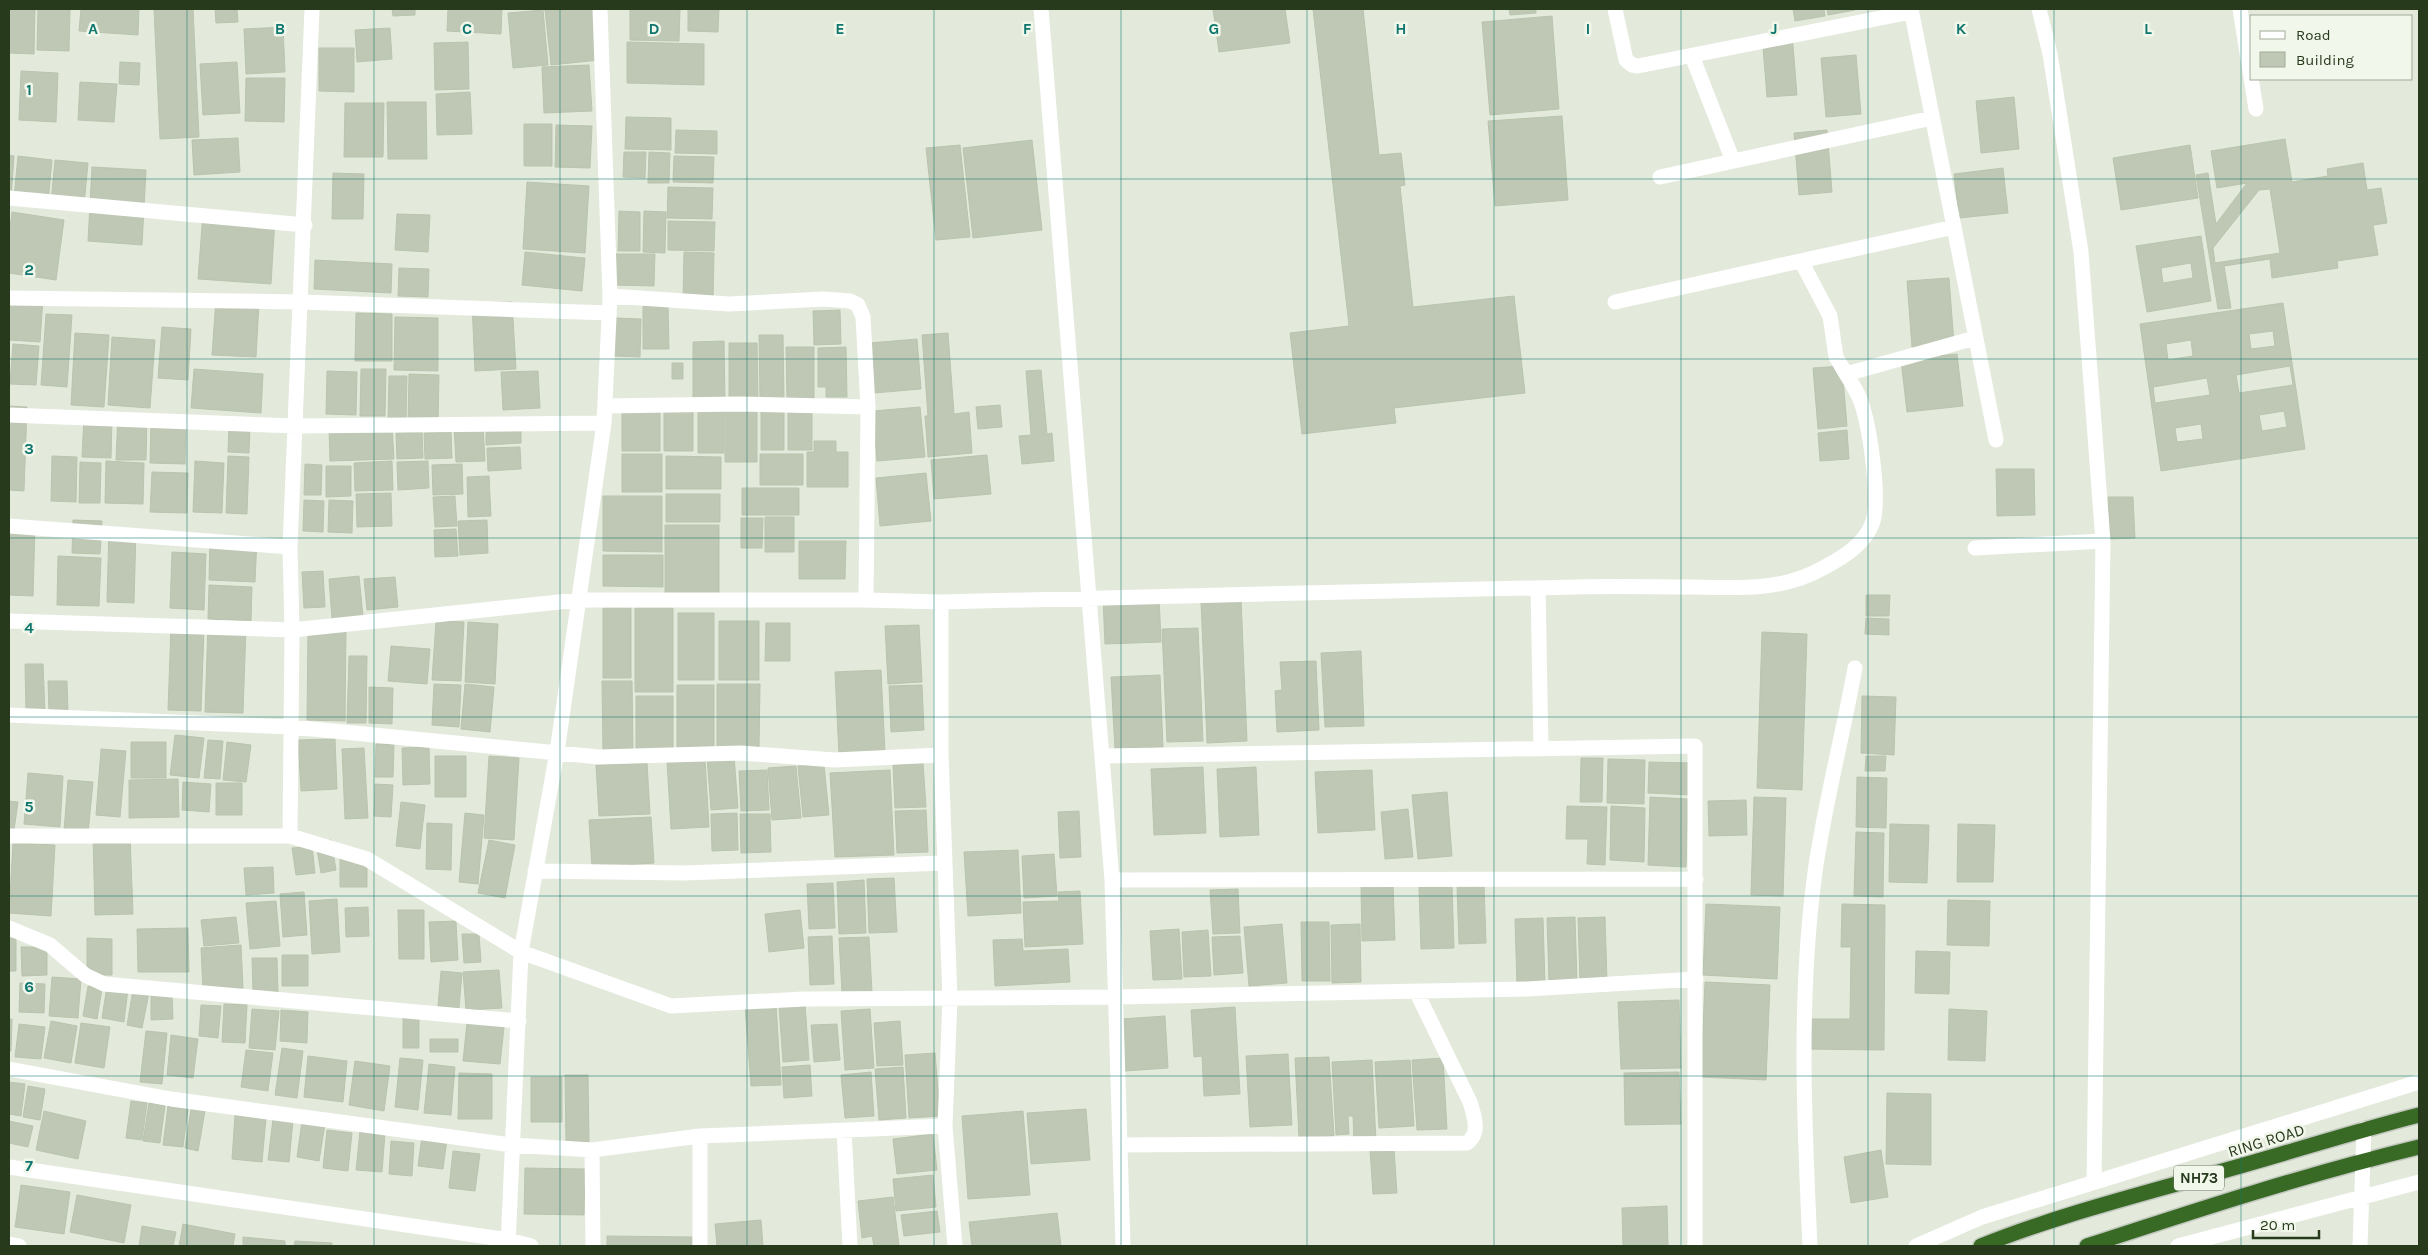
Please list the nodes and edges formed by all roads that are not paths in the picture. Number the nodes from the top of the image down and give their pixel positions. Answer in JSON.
{"nodes":[{"id":1,"x":312,"y":9,"type":"edge"},
{"id":2,"x":600,"y":9,"type":"edge"},
{"id":3,"x":1040,"y":9,"type":"edge"},
{"id":4,"x":1615,"y":9,"type":"edge"},
{"id":5,"x":2039,"y":9,"type":"edge"},
{"id":6,"x":2240,"y":9,"type":"edge"},
{"id":7,"x":1911,"y":10,"type":"edge"},
{"id":8,"x":1692,"y":56,"type":"junction"},
{"id":9,"x":2250,"y":72,"type":"edge"},
{"id":10,"x":2251,"y":80,"type":"edge"},
{"id":11,"x":2256,"y":109,"type":"dead end"},
{"id":12,"x":1932,"y":118,"type":"junction"},
{"id":13,"x":1733,"y":161,"type":"junction"},
{"id":14,"x":1660,"y":177,"type":"dead end"},
{"id":15,"x":9,"y":198,"type":"edge"},
{"id":16,"x":305,"y":225,"type":"junction"},
{"id":17,"x":1954,"y":227,"type":"junction"},
{"id":18,"x":1801,"y":260,"type":"junction"},
{"id":19,"x":610,"y":296,"type":"junction"},
{"id":20,"x":9,"y":298,"type":"edge"},
{"id":21,"x":302,"y":302,"type":"junction"},
{"id":22,"x":1615,"y":302,"type":"dead end"},
{"id":23,"x":609,"y":313,"type":"junction"},
{"id":24,"x":1976,"y":338,"type":"junction"},
{"id":25,"x":1846,"y":374,"type":"junction"},
{"id":26,"x":605,"y":406,"type":"junction"},
{"id":27,"x":868,"y":407,"type":"junction"},
{"id":28,"x":9,"y":415,"type":"edge"},
{"id":29,"x":604,"y":423,"type":"junction"},
{"id":30,"x":296,"y":426,"type":"junction"},
{"id":31,"x":1996,"y":440,"type":"dead end"},
{"id":32,"x":9,"y":526,"type":"edge"},
{"id":33,"x":2103,"y":541,"type":"junction"},
{"id":34,"x":290,"y":547,"type":"junction"},
{"id":35,"x":1975,"y":548,"type":"dead end"},
{"id":36,"x":1538,"y":588,"type":"junction"},
{"id":37,"x":1090,"y":598,"type":"junction"},
{"id":38,"x":578,"y":600,"type":"junction"},
{"id":39,"x":866,"y":600,"type":"junction"},
{"id":40,"x":941,"y":602,"type":"junction"},
{"id":41,"x":9,"y":621,"type":"edge"},
{"id":42,"x":292,"y":630,"type":"junction"},
{"id":43,"x":1855,"y":668,"type":"dead end"},
{"id":44,"x":9,"y":715,"type":"edge"},
{"id":45,"x":292,"y":727,"type":"junction"},
{"id":46,"x":1541,"y":748,"type":"junction"},
{"id":47,"x":557,"y":752,"type":"junction"},
{"id":48,"x":941,"y":755,"type":"junction"},
{"id":49,"x":1103,"y":756,"type":"junction"},
{"id":50,"x":9,"y":836,"type":"edge"},
{"id":51,"x":290,"y":836,"type":"junction"},
{"id":52,"x":944,"y":863,"type":"junction"},
{"id":53,"x":535,"y":872,"type":"junction"},
{"id":54,"x":1696,"y":879,"type":"junction"},
{"id":55,"x":1112,"y":880,"type":"junction"},
{"id":56,"x":9,"y":928,"type":"edge"},
{"id":57,"x":521,"y":952,"type":"junction"},
{"id":58,"x":1696,"y":979,"type":"junction"},
{"id":59,"x":1416,"y":991,"type":"junction"},
{"id":60,"x":1116,"y":997,"type":"junction"},
{"id":61,"x":950,"y":999,"type":"junction"},
{"id":62,"x":519,"y":1021,"type":"junction"},
{"id":63,"x":9,"y":1069,"type":"edge"},
{"id":64,"x":2419,"y":1082,"type":"edge"},
{"id":65,"x":2419,"y":1115,"type":"edge"},
{"id":66,"x":944,"y":1126,"type":"junction"},
{"id":67,"x":2364,"y":1129,"type":"junction"},
{"id":68,"x":844,"y":1130,"type":"junction"},
{"id":69,"x":700,"y":1136,"type":"junction"},
{"id":70,"x":512,"y":1145,"type":"junction"},
{"id":71,"x":1120,"y":1145,"type":"junction"},
{"id":72,"x":2419,"y":1147,"type":"edge"},
{"id":73,"x":592,"y":1150,"type":"junction"},
{"id":74,"x":2364,"y":1160,"type":"junction"},
{"id":75,"x":9,"y":1167,"type":"edge"},
{"id":76,"x":2094,"y":1182,"type":"junction"},
{"id":77,"x":2419,"y":1182,"type":"edge"},
{"id":78,"x":2362,"y":1197,"type":"junction"},
{"id":79,"x":2232,"y":1239,"type":"edge"},
{"id":80,"x":508,"y":1243,"type":"edge"},
{"id":81,"x":9,"y":1244,"type":"edge"},
{"id":82,"x":19,"y":1246,"type":"edge"},
{"id":83,"x":531,"y":1246,"type":"edge"},
{"id":84,"x":593,"y":1246,"type":"edge"},
{"id":85,"x":700,"y":1246,"type":"edge"},
{"id":86,"x":850,"y":1246,"type":"edge"},
{"id":87,"x":954,"y":1246,"type":"edge"},
{"id":88,"x":1123,"y":1246,"type":"edge"},
{"id":89,"x":1695,"y":1246,"type":"edge"},
{"id":90,"x":1810,"y":1246,"type":"edge"},
{"id":91,"x":1916,"y":1246,"type":"edge"},
{"id":92,"x":1981,"y":1246,"type":"edge"},
{"id":93,"x":2088,"y":1246,"type":"edge"},
{"id":94,"x":2178,"y":1246,"type":"edge"},
{"id":95,"x":2360,"y":1246,"type":"edge"}],
"edges":[{"from":1,"to":16,"type":"street"},
{"from":2,"to":19,"type":"street"},
{"from":3,"to":37,"type":"street"},
{"from":4,"to":8,"type":"street"},
{"from":5,"to":33,"type":"street"},
{"from":6,"to":9,"type":"street"},
{"from":7,"to":8,"type":"street"},
{"from":7,"to":12,"type":"street"},
{"from":8,"to":13,"type":"street"},
{"from":10,"to":11,"type":"street"},
{"from":12,"to":13,"type":"street"},
{"from":12,"to":17,"type":"street"},
{"from":13,"to":14,"type":"street"},
{"from":15,"to":16,"type":"street"},
{"from":16,"to":21,"type":"street"},
{"from":17,"to":18,"type":"street"},
{"from":17,"to":24,"type":"street"},
{"from":18,"to":22,"type":"street"},
{"from":18,"to":25,"type":"street"},
{"from":19,"to":23,"type":"street"},
{"from":19,"to":27,"type":"street"},
{"from":20,"to":21,"type":"street"},
{"from":21,"to":23,"type":"street"},
{"from":21,"to":30,"type":"street"},
{"from":23,"to":26,"type":"street"},
{"from":24,"to":25,"type":"street"},
{"from":24,"to":31,"type":"street"},
{"from":25,"to":36,"type":"street"},
{"from":26,"to":27,"type":"street"},
{"from":26,"to":29,"type":"street"},
{"from":27,"to":39,"type":"street"},
{"from":28,"to":30,"type":"street"},
{"from":29,"to":30,"type":"street"},
{"from":29,"to":38,"type":"street"},
{"from":30,"to":34,"type":"street"},
{"from":32,"to":34,"type":"street"},
{"from":33,"to":35,"type":"street"},
{"from":33,"to":76,"type":"street"},
{"from":34,"to":42,"type":"street"},
{"from":36,"to":37,"type":"street"},
{"from":36,"to":46,"type":"street"},
{"from":37,"to":40,"type":"street"},
{"from":37,"to":49,"type":"street"},
{"from":38,"to":39,"type":"street"},
{"from":38,"to":42,"type":"street"},
{"from":38,"to":47,"type":"street"},
{"from":39,"to":40,"type":"street"},
{"from":40,"to":48,"type":"street"},
{"from":41,"to":42,"type":"street"},
{"from":42,"to":45,"type":"street"},
{"from":43,"to":90,"type":"street"},
{"from":44,"to":45,"type":"street"},
{"from":45,"to":47,"type":"street"},
{"from":45,"to":51,"type":"street"},
{"from":46,"to":49,"type":"street"},
{"from":46,"to":54,"type":"street"},
{"from":47,"to":48,"type":"street"},
{"from":47,"to":53,"type":"street"},
{"from":48,"to":52,"type":"street"},
{"from":49,"to":55,"type":"street"},
{"from":50,"to":51,"type":"street"},
{"from":51,"to":57,"type":"street"},
{"from":52,"to":53,"type":"street"},
{"from":52,"to":61,"type":"street"},
{"from":53,"to":57,"type":"street"},
{"from":54,"to":55,"type":"street"},
{"from":54,"to":58,"type":"street"},
{"from":55,"to":60,"type":"street"},
{"from":56,"to":62,"type":"street"},
{"from":57,"to":61,"type":"street"},
{"from":57,"to":62,"type":"street"},
{"from":58,"to":59,"type":"street"},
{"from":58,"to":89,"type":"street"},
{"from":59,"to":60,"type":"street"},
{"from":59,"to":71,"type":"street"},
{"from":60,"to":61,"type":"street"},
{"from":60,"to":71,"type":"street"},
{"from":61,"to":66,"type":"street"},
{"from":62,"to":70,"type":"street"},
{"from":63,"to":70,"type":"street"},
{"from":64,"to":76,"type":"street"},
{"from":65,"to":67,"type":"highway","name":"RING ROAD","number":"NH73"},
{"from":66,"to":68,"type":"street"},
{"from":66,"to":87,"type":"street"},
{"from":67,"to":74,"type":"street"},
{"from":67,"to":92,"type":"highway","name":"RING ROAD","number":"NH73"},
{"from":68,"to":69,"type":"street"},
{"from":68,"to":86,"type":"street"},
{"from":69,"to":73,"type":"street"},
{"from":69,"to":85,"type":"street"},
{"from":70,"to":73,"type":"street"},
{"from":70,"to":80,"type":"street"},
{"from":71,"to":88,"type":"street"},
{"from":72,"to":74,"type":"highway","number":"NH73"},
{"from":73,"to":84,"type":"street"},
{"from":74,"to":78,"type":"street"},
{"from":74,"to":93,"type":"highway","number":"NH73"},
{"from":75,"to":80,"type":"street"},
{"from":76,"to":91,"type":"street"},
{"from":77,"to":78,"type":"street"},
{"from":78,"to":79,"type":"street"},
{"from":78,"to":95,"type":"street"},
{"from":79,"to":94,"type":"street"},
{"from":80,"to":83,"type":"street"},
{"from":81,"to":82,"type":"street"}]}
